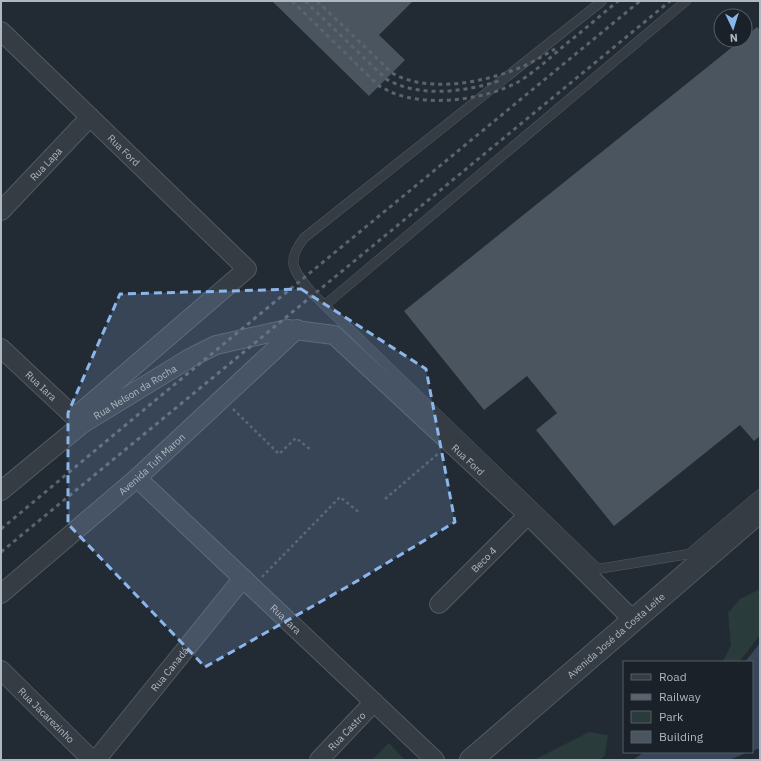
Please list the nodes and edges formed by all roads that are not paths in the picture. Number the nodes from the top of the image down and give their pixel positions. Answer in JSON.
{"nodes":[{"id":1,"x":602,"y":1,"type":"edge"},
{"id":2,"x":686,"y":1,"type":"edge"},
{"id":3,"x":1,"y":31,"type":"edge"},
{"id":4,"x":90,"y":117,"type":"junction"},
{"id":5,"x":1,"y":211,"type":"edge"},
{"id":6,"x":325,"y":305,"type":"junction"},
{"id":7,"x":292,"y":329,"type":"junction"},
{"id":8,"x":1,"y":348,"type":"edge"},
{"id":9,"x":79,"y":420,"type":"junction"},
{"id":10,"x":137,"y":478,"type":"junction"},
{"id":11,"x":1,"y":490,"type":"edge"},
{"id":12,"x":760,"y":494,"type":"edge"},
{"id":13,"x":760,"y":511,"type":"edge"},
{"id":14,"x":528,"y":515,"type":"junction"},
{"id":15,"x":248,"y":582,"type":"junction"},
{"id":16,"x":1,"y":594,"type":"edge"},
{"id":17,"x":439,"y":604,"type":"dead end"},
{"id":18,"x":633,"y":620,"type":"junction"},
{"id":19,"x":1,"y":670,"type":"edge"},
{"id":20,"x":374,"y":702,"type":"junction"},
{"id":21,"x":92,"y":760,"type":"edge"},
{"id":22,"x":96,"y":760,"type":"edge"},
{"id":23,"x":319,"y":760,"type":"edge"},
{"id":24,"x":435,"y":760,"type":"edge"},
{"id":25,"x":471,"y":760,"type":"edge"}],
"edges":[{"from":1,"to":6,"type":"lane"},
{"from":2,"to":6,"type":"lane"},
{"from":3,"to":4,"type":"street","name":"Rua Ford"},
{"from":4,"to":5,"type":"street","name":"Rua Lapa"},
{"from":4,"to":9,"type":"street","name":"Rua Ford"},
{"from":6,"to":12,"type":"lane"},
{"from":7,"to":9,"type":"street","name":"Rua Nelson da Rocha"},
{"from":7,"to":10,"type":"street","name":"Avenida Tufi Maron"},
{"from":7,"to":14,"type":"street","name":"Rua Ford"},
{"from":8,"to":9,"type":"street","name":"Rua Iara"},
{"from":9,"to":11,"type":"street","name":"Rua Nelson da Rocha"},
{"from":10,"to":15,"type":"street","name":"Rua Iara"},
{"from":10,"to":16,"type":"street","name":"Avenida Tufi Maron"},
{"from":13,"to":18,"type":"street","name":"Avenida José da Costa Leite"},
{"from":14,"to":17,"type":"street","name":"Beco 4"},
{"from":14,"to":18,"type":"street","name":"Rua Ford"},
{"from":15,"to":20,"type":"street","name":"Rua Iara"},
{"from":15,"to":22,"type":"street","name":"Rua Canadá"},
{"from":18,"to":25,"type":"street","name":"Avenida José da Costa Leite"},
{"from":19,"to":21,"type":"street","name":"Rua Jacarezinho"},
{"from":20,"to":23,"type":"street","name":"Rua Castro"},
{"from":20,"to":24,"type":"street","name":"Rua Iara"}]}
